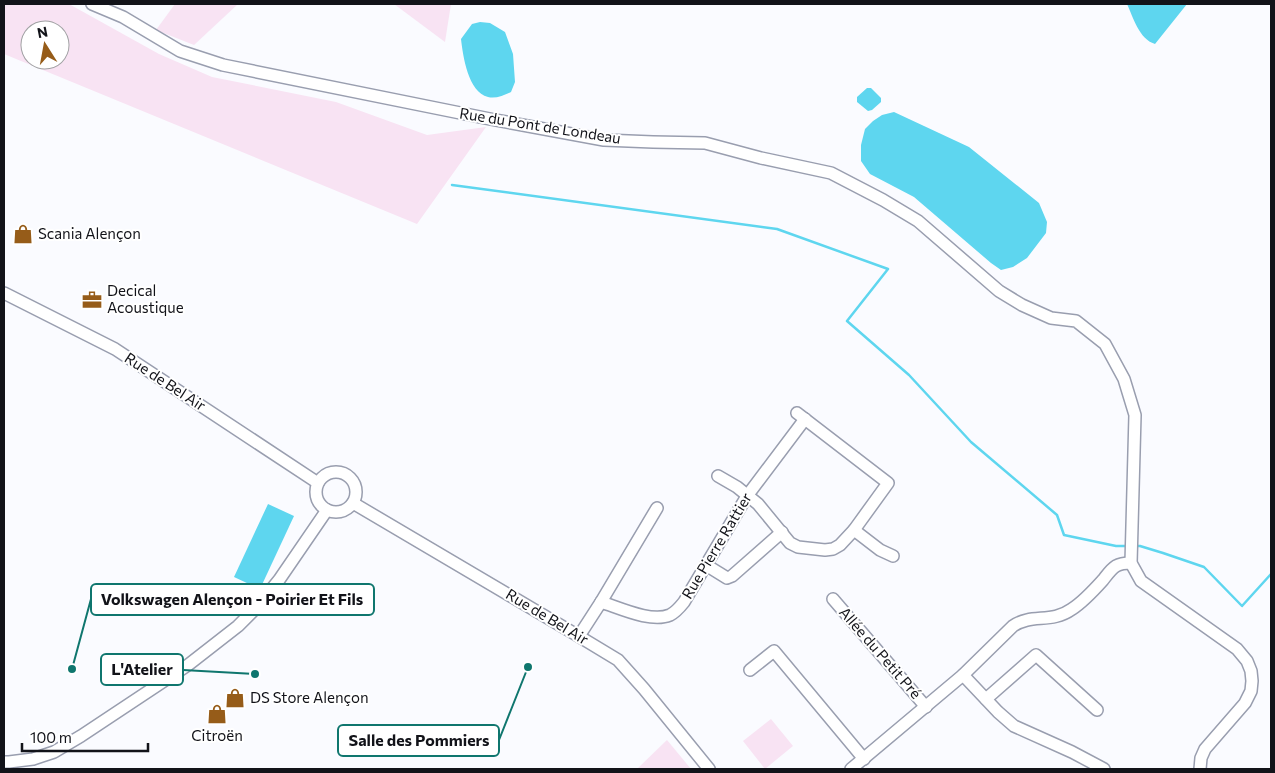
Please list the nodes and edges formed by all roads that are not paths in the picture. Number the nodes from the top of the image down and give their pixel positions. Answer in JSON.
{"nodes":[{"id":1,"x":92,"y":4,"type":"edge"},
{"id":2,"x":4,"y":293,"type":"edge"},
{"id":3,"x":718,"y":476,"type":"dead end"},
{"id":4,"x":318,"y":483,"type":"junction"},
{"id":5,"x":747,"y":496,"type":"junction"},
{"id":6,"x":353,"y":503,"type":"junction"},
{"id":7,"x":657,"y":508,"type":"dead end"},
{"id":8,"x":327,"y":510,"type":"junction"},
{"id":9,"x":854,"y":530,"type":"junction"},
{"id":10,"x":782,"y":532,"type":"junction"},
{"id":11,"x":893,"y":556,"type":"dead end"},
{"id":12,"x":1131,"y":562,"type":"junction"},
{"id":13,"x":706,"y":565,"type":"junction"},
{"id":14,"x":833,"y":599,"type":"dead end"},
{"id":15,"x":601,"y":602,"type":"junction"},
{"id":16,"x":579,"y":636,"type":"junction"},
{"id":17,"x":750,"y":670,"type":"dead end"},
{"id":18,"x":963,"y":676,"type":"junction"},
{"id":19,"x":986,"y":699,"type":"junction"},
{"id":20,"x":926,"y":707,"type":"junction"},
{"id":21,"x":1098,"y":710,"type":"dead end"},
{"id":22,"x":864,"y":759,"type":"junction"},
{"id":23,"x":4,"y":762,"type":"edge"},
{"id":24,"x":709,"y":769,"type":"edge"},
{"id":25,"x":851,"y":769,"type":"edge"},
{"id":26,"x":1104,"y":769,"type":"edge"},
{"id":27,"x":1200,"y":769,"type":"edge"}],
"edges":[{"from":1,"to":12,"type":"street","name":"Rue du Pont de Londeau"},
{"from":2,"to":4,"type":"street","name":"Rue de Bel Air"},
{"from":3,"to":5,"type":"street"},
{"from":4,"to":6,"type":"street"},
{"from":4,"to":8,"type":"street"},
{"from":5,"to":9,"type":"street","name":"Rue Pierre Rattier"},
{"from":5,"to":10,"type":"street"},
{"from":5,"to":13,"type":"street","name":"Rue Pierre Rattier"},
{"from":6,"to":8,"type":"street"},
{"from":6,"to":16,"type":"street","name":"Rue de Bel Air"},
{"from":7,"to":15,"type":"street"},
{"from":8,"to":23,"type":"street"},
{"from":9,"to":10,"type":"street"},
{"from":9,"to":11,"type":"street"},
{"from":10,"to":13,"type":"street"},
{"from":12,"to":18,"type":"street"},
{"from":12,"to":27,"type":"street"},
{"from":13,"to":15,"type":"street","name":"Rue Pierre Rattier"},
{"from":14,"to":20,"type":"street","name":"Allée du Petit Pré"},
{"from":15,"to":16,"type":"street"},
{"from":16,"to":24,"type":"street","name":"Rue de Bel Air"},
{"from":17,"to":22,"type":"street"},
{"from":18,"to":19,"type":"street"},
{"from":18,"to":20,"type":"street"},
{"from":19,"to":21,"type":"street"},
{"from":19,"to":26,"type":"street"},
{"from":20,"to":22,"type":"street"},
{"from":22,"to":25,"type":"street"}]}
